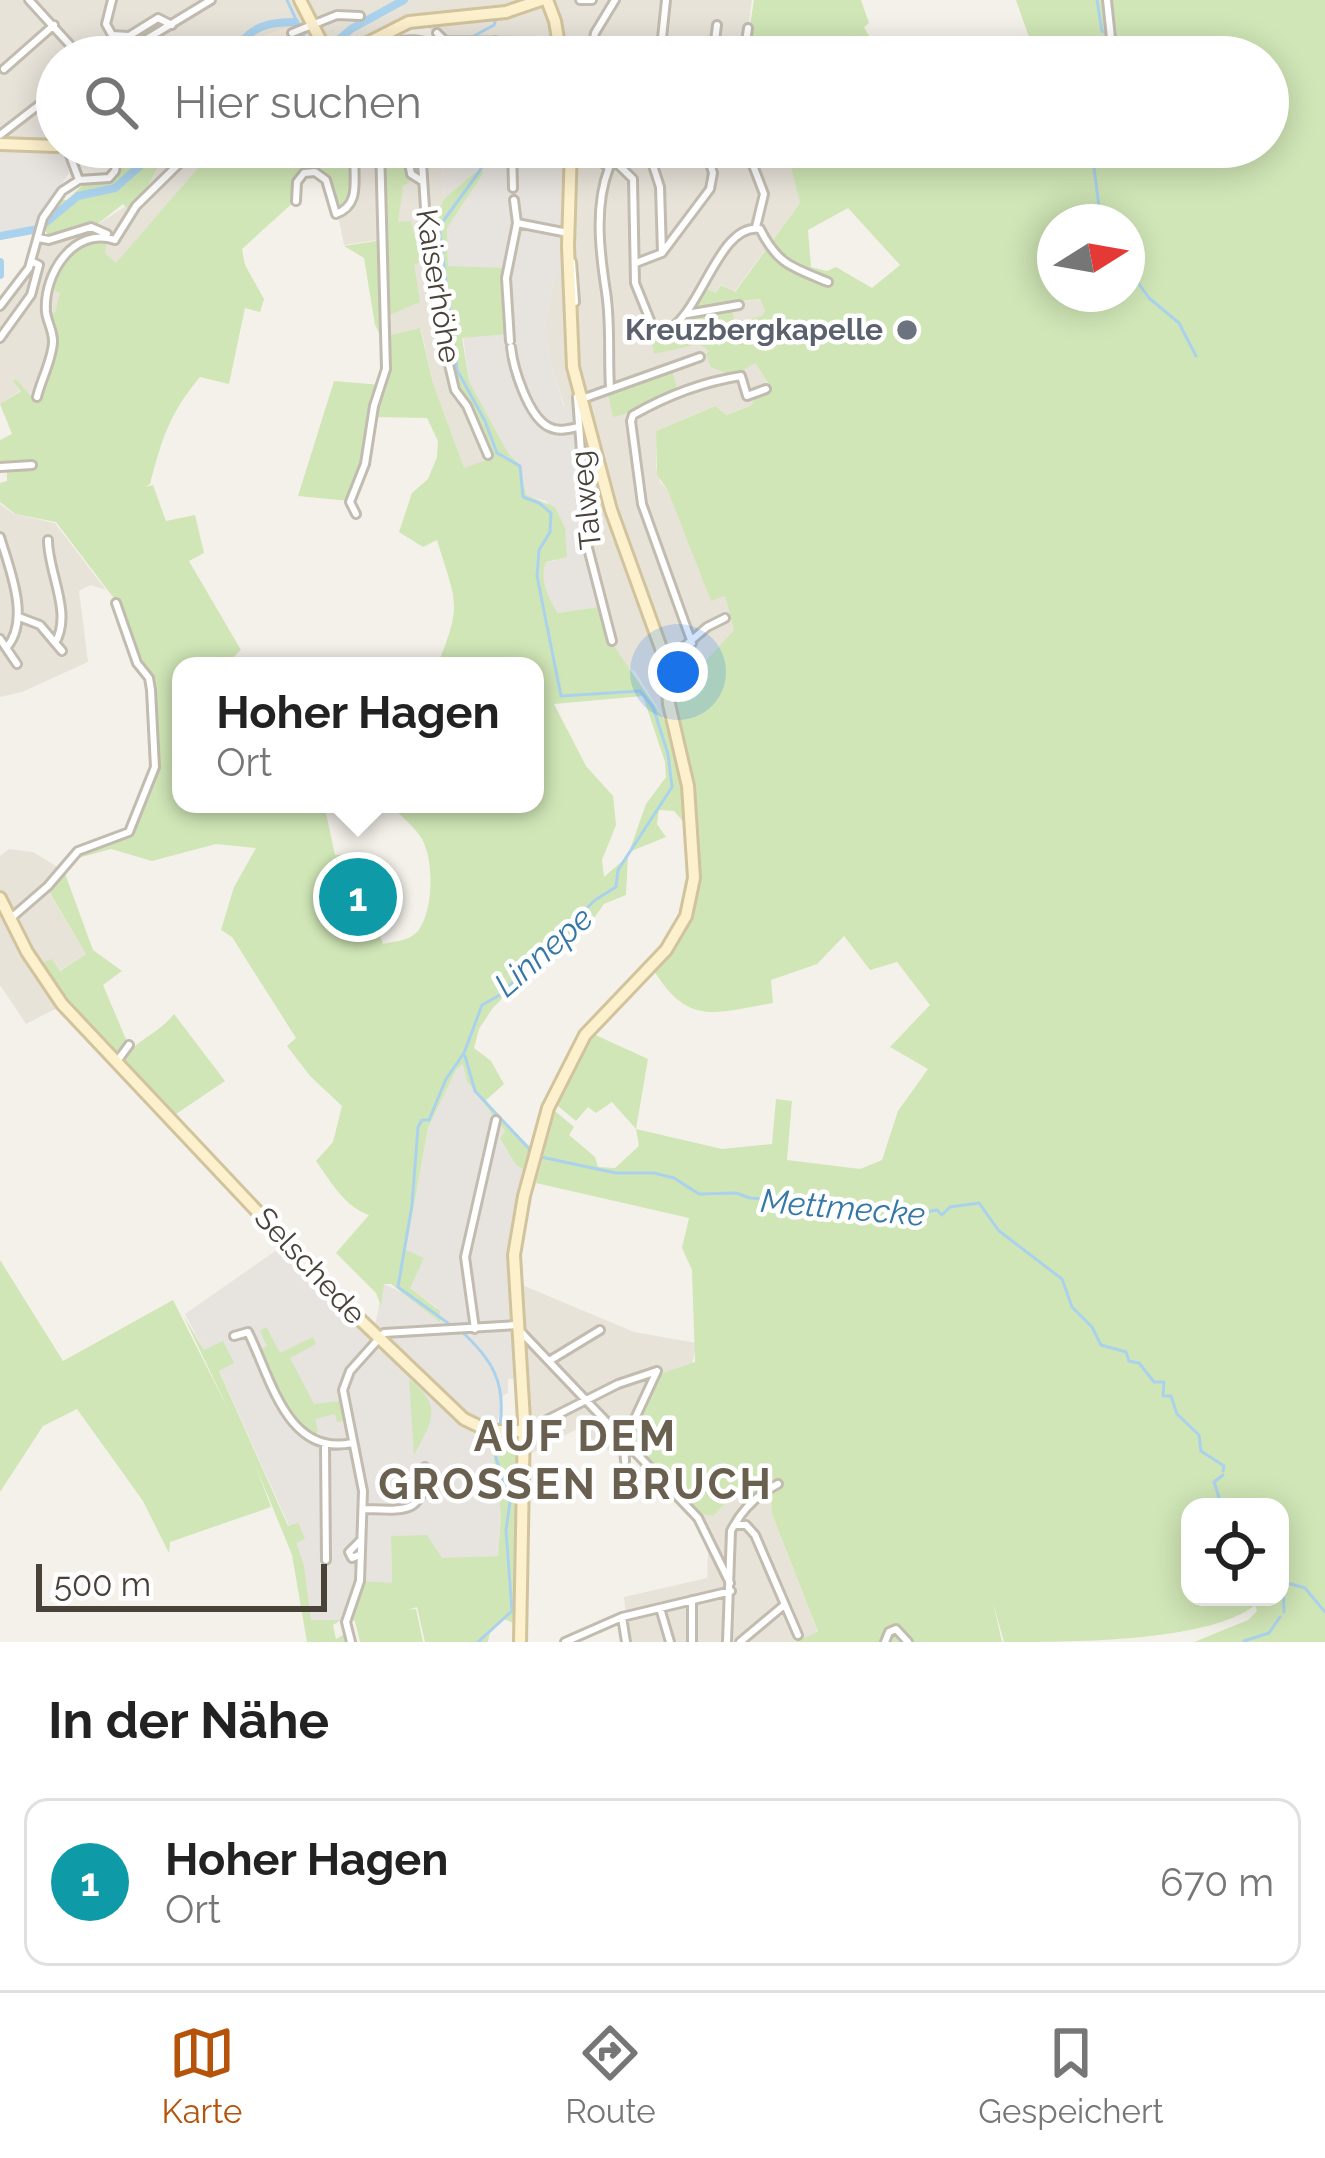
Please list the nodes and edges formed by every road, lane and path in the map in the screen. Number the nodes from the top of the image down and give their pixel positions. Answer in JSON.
{"nodes":[{"id":1,"x":29,"y":0,"type":"edge"},
{"id":2,"x":112,"y":0,"type":"edge"},
{"id":3,"x":211,"y":0,"type":"edge"},
{"id":4,"x":300,"y":0,"type":"edge"},
{"id":5,"x":544,"y":0,"type":"edge"},
{"id":6,"x":580,"y":0,"type":"edge"},
{"id":7,"x":592,"y":0,"type":"edge"},
{"id":8,"x":615,"y":0,"type":"edge"},
{"id":9,"x":666,"y":0,"type":"edge"},
{"id":10,"x":1107,"y":0,"type":"edge"},
{"id":11,"x":360,"y":16,"type":"dead end"},
{"id":12,"x":54,"y":25,"type":"junction"},
{"id":13,"x":172,"y":25,"type":"junction"},
{"id":14,"x":717,"y":25,"type":"dead end"},
{"id":15,"x":748,"y":28,"type":"dead end"},
{"id":16,"x":302,"y":30,"type":"junction"},
{"id":17,"x":437,"y":33,"type":"dead end"},
{"id":18,"x":42,"y":36,"type":"edge"},
{"id":19,"x":63,"y":36,"type":"edge"},
{"id":20,"x":153,"y":36,"type":"edge"},
{"id":21,"x":309,"y":36,"type":"edge"},
{"id":22,"x":375,"y":36,"type":"edge"},
{"id":23,"x":440,"y":36,"type":"edge"},
{"id":24,"x":555,"y":36,"type":"edge"},
{"id":25,"x":596,"y":36,"type":"edge"},
{"id":26,"x":662,"y":36,"type":"edge"},
{"id":27,"x":716,"y":36,"type":"edge"},
{"id":28,"x":747,"y":36,"type":"edge"},
{"id":29,"x":1111,"y":36,"type":"edge"},
{"id":30,"x":36,"y":41,"type":"edge"},
{"id":31,"x":4,"y":69,"type":"dead end"},
{"id":32,"x":36,"y":110,"type":"edge"},
{"id":33,"x":3,"y":141,"type":"edge"},
{"id":34,"x":36,"y":144,"type":"edge"},
{"id":35,"x":74,"y":168,"type":"edge"},
{"id":36,"x":115,"y":168,"type":"edge"},
{"id":37,"x":175,"y":168,"type":"edge"},
{"id":38,"x":356,"y":168,"type":"edge"},
{"id":39,"x":380,"y":168,"type":"edge"},
{"id":40,"x":410,"y":168,"type":"edge"},
{"id":41,"x":422,"y":168,"type":"edge"},
{"id":42,"x":513,"y":168,"type":"edge"},
{"id":43,"x":570,"y":168,"type":"edge"},
{"id":44,"x":608,"y":168,"type":"edge"},
{"id":45,"x":618,"y":168,"type":"edge"},
{"id":46,"x":654,"y":168,"type":"edge"},
{"id":47,"x":711,"y":168,"type":"edge"},
{"id":48,"x":754,"y":168,"type":"edge"},
{"id":49,"x":79,"y":180,"type":"junction"},
{"id":50,"x":422,"y":181,"type":"junction"},
{"id":51,"x":513,"y":188,"type":"dead end"},
{"id":52,"x":514,"y":200,"type":"dead end"},
{"id":53,"x":296,"y":201,"type":"dead end"},
{"id":54,"x":517,"y":223,"type":"junction"},
{"id":55,"x":756,"y":227,"type":"junction"},
{"id":56,"x":40,"y":232,"type":"junction"},
{"id":57,"x":568,"y":233,"type":"junction"},
{"id":58,"x":115,"y":240,"type":"junction"},
{"id":59,"x":662,"y":253,"type":"junction"},
{"id":60,"x":31,"y":261,"type":"junction"},
{"id":61,"x":635,"y":263,"type":"junction"},
{"id":62,"x":828,"y":282,"type":"dead end"},
{"id":63,"x":739,"y":305,"type":"dead end"},
{"id":64,"x":0,"y":306,"type":"edge"},
{"id":65,"x":687,"y":314,"type":"junction"},
{"id":66,"x":0,"y":338,"type":"edge"},
{"id":67,"x":700,"y":357,"type":"dead end"},
{"id":68,"x":610,"y":389,"type":"junction"},
{"id":69,"x":766,"y":389,"type":"dead end"},
{"id":70,"x":580,"y":397,"type":"junction"},
{"id":71,"x":37,"y":398,"type":"dead end"},
{"id":72,"x":578,"y":427,"type":"junction"},
{"id":73,"x":488,"y":454,"type":"dead end"},
{"id":74,"x":32,"y":465,"type":"dead end"},
{"id":75,"x":0,"y":466,"type":"edge"},
{"id":76,"x":356,"y":514,"type":"dead end"},
{"id":77,"x":0,"y":537,"type":"edge"},
{"id":78,"x":48,"y":540,"type":"dead end"},
{"id":79,"x":116,"y":603,"type":"dead end"},
{"id":80,"x":20,"y":617,"type":"junction"},
{"id":81,"x":725,"y":618,"type":"dead end"},
{"id":82,"x":0,"y":640,"type":"edge"},
{"id":83,"x":612,"y":641,"type":"dead end"},
{"id":84,"x":692,"y":643,"type":"junction"},
{"id":85,"x":5,"y":648,"type":"junction"},
{"id":86,"x":666,"y":662,"type":"junction"},
{"id":87,"x":17,"y":664,"type":"dead end"},
{"id":88,"x":0,"y":898,"type":"edge"},
{"id":89,"x":10,"y":919,"type":"junction"},
{"id":90,"x":129,"y":1045,"type":"dead end"},
{"id":91,"x":116,"y":1063,"type":"junction"},
{"id":92,"x":496,"y":1120,"type":"dead end"},
{"id":93,"x":476,"y":1329,"type":"junction"},
{"id":94,"x":518,"y":1329,"type":"junction"},
{"id":95,"x":601,"y":1330,"type":"dead end"},
{"id":96,"x":234,"y":1336,"type":"dead end"},
{"id":97,"x":379,"y":1340,"type":"junction"},
{"id":98,"x":548,"y":1361,"type":"junction"},
{"id":99,"x":585,"y":1401,"type":"junction"},
{"id":100,"x":524,"y":1431,"type":"junction"},
{"id":101,"x":624,"y":1442,"type":"junction"},
{"id":102,"x":352,"y":1443,"type":"junction"},
{"id":103,"x":325,"y":1446,"type":"junction"},
{"id":104,"x":625,"y":1461,"type":"dead end"},
{"id":105,"x":424,"y":1467,"type":"dead end"},
{"id":106,"x":778,"y":1484,"type":"dead end"},
{"id":107,"x":363,"y":1509,"type":"junction"},
{"id":108,"x":735,"y":1525,"type":"junction"},
{"id":109,"x":326,"y":1560,"type":"dead end"},
{"id":110,"x":730,"y":1587,"type":"junction"},
{"id":111,"x":692,"y":1600,"type":"junction"},
{"id":112,"x":784,"y":1605,"type":"junction"},
{"id":113,"x":660,"y":1608,"type":"junction"},
{"id":114,"x":622,"y":1617,"type":"junction"},
{"id":115,"x":798,"y":1635,"type":"dead end"},
{"id":116,"x":351,"y":1642,"type":"edge"},
{"id":117,"x":520,"y":1642,"type":"edge"},
{"id":118,"x":566,"y":1642,"type":"edge"},
{"id":119,"x":626,"y":1642,"type":"edge"},
{"id":120,"x":670,"y":1642,"type":"edge"},
{"id":121,"x":692,"y":1642,"type":"edge"},
{"id":122,"x":727,"y":1642,"type":"edge"},
{"id":123,"x":740,"y":1642,"type":"edge"},
{"id":124,"x":885,"y":1642,"type":"edge"},
{"id":125,"x":908,"y":1642,"type":"edge"}],
"edges":[{"from":1,"to":12,"type":"street"},
{"from":2,"to":13,"type":"street"},
{"from":3,"to":13,"type":"street"},
{"from":4,"to":16,"type":"main road"},
{"from":5,"to":22,"type":"main road"},
{"from":5,"to":24,"type":"main road"},
{"from":6,"to":7,"type":"street"},
{"from":8,"to":25,"type":"street"},
{"from":9,"to":26,"type":"street"},
{"from":10,"to":29,"type":"street"},
{"from":11,"to":16,"type":"street"},
{"from":12,"to":18,"type":"street"},
{"from":12,"to":19,"type":"street"},
{"from":13,"to":20,"type":"street"},
{"from":14,"to":27,"type":"street"},
{"from":15,"to":28,"type":"street"},
{"from":16,"to":21,"type":"main road"},
{"from":17,"to":23,"type":"street"},
{"from":30,"to":31,"type":"street"},
{"from":32,"to":33,"type":"street"},
{"from":33,"to":34,"type":"main road"},
{"from":35,"to":49,"type":"street"},
{"from":36,"to":49,"type":"street"},
{"from":37,"to":58,"type":"street"},
{"from":38,"to":53,"type":"street"},
{"from":39,"to":76,"type":"street"},
{"from":40,"to":50,"type":"street","name":"Kaiserhöhe"},
{"from":41,"to":50,"type":"street","name":"Kaiserhöhe"},
{"from":42,"to":51,"type":"street"},
{"from":43,"to":57,"type":"main road"},
{"from":44,"to":68,"type":"street"},
{"from":45,"to":61,"type":"street"},
{"from":46,"to":59,"type":"street"},
{"from":47,"to":59,"type":"street"},
{"from":48,"to":55,"type":"street"},
{"from":49,"to":56,"type":"street"},
{"from":50,"to":73,"type":"street","name":"Kaiserhöhe"},
{"from":52,"to":54,"type":"street","name":"Talweg"},
{"from":54,"to":57,"type":"street"},
{"from":54,"to":72,"type":"street","name":"Talweg"},
{"from":55,"to":62,"type":"street"},
{"from":55,"to":65,"type":"street"},
{"from":56,"to":58,"type":"street"},
{"from":56,"to":60,"type":"street"},
{"from":57,"to":70,"type":"main road"},
{"from":58,"to":71,"type":"street"},
{"from":59,"to":61,"type":"street"},
{"from":60,"to":64,"type":"street"},
{"from":60,"to":66,"type":"street"},
{"from":61,"to":65,"type":"street"},
{"from":63,"to":65,"type":"street"},
{"from":67,"to":68,"type":"street"},
{"from":68,"to":70,"type":"street"},
{"from":69,"to":84,"type":"street"},
{"from":70,"to":72,"type":"street","name":"Talweg"},
{"from":70,"to":86,"type":"main road"},
{"from":72,"to":83,"type":"street","name":"Talweg"},
{"from":74,"to":75,"type":"street"},
{"from":77,"to":80,"type":"street"},
{"from":78,"to":80,"type":"street"},
{"from":79,"to":89,"type":"street"},
{"from":80,"to":85,"type":"street"},
{"from":81,"to":84,"type":"street"},
{"from":82,"to":85,"type":"street"},
{"from":84,"to":86,"type":"street"},
{"from":85,"to":87,"type":"street"},
{"from":86,"to":94,"type":"main road"},
{"from":88,"to":89,"type":"main road","name":"Selschede"},
{"from":89,"to":91,"type":"main road","name":"Selschede"},
{"from":90,"to":91,"type":"street"},
{"from":91,"to":97,"type":"main road","name":"Selschede"},
{"from":92,"to":93,"type":"street"},
{"from":93,"to":94,"type":"street"},
{"from":93,"to":97,"type":"street"},
{"from":94,"to":98,"type":"street"},
{"from":94,"to":100,"type":"main road"},
{"from":95,"to":98,"type":"street"},
{"from":96,"to":103,"type":"street"},
{"from":97,"to":100,"type":"main road","name":"Selschede"},
{"from":97,"to":102,"type":"street"},
{"from":98,"to":99,"type":"street"},
{"from":99,"to":100,"type":"street"},
{"from":99,"to":101,"type":"street"},
{"from":99,"to":101,"type":"street"},
{"from":100,"to":117,"type":"main road"},
{"from":101,"to":104,"type":"street"},
{"from":101,"to":110,"type":"street"},
{"from":102,"to":103,"type":"street"},
{"from":102,"to":107,"type":"street"},
{"from":103,"to":109,"type":"street"},
{"from":105,"to":107,"type":"street"},
{"from":106,"to":108,"type":"street"},
{"from":107,"to":116,"type":"street"},
{"from":108,"to":110,"type":"street"},
{"from":108,"to":112,"type":"street"},
{"from":110,"to":111,"type":"street"},
{"from":110,"to":122,"type":"street"},
{"from":111,"to":113,"type":"street"},
{"from":111,"to":121,"type":"street"},
{"from":112,"to":115,"type":"street"},
{"from":112,"to":123,"type":"street"},
{"from":113,"to":114,"type":"street"},
{"from":113,"to":120,"type":"street"},
{"from":114,"to":118,"type":"street"},
{"from":114,"to":119,"type":"street"},
{"from":124,"to":125,"type":"street"}]}
